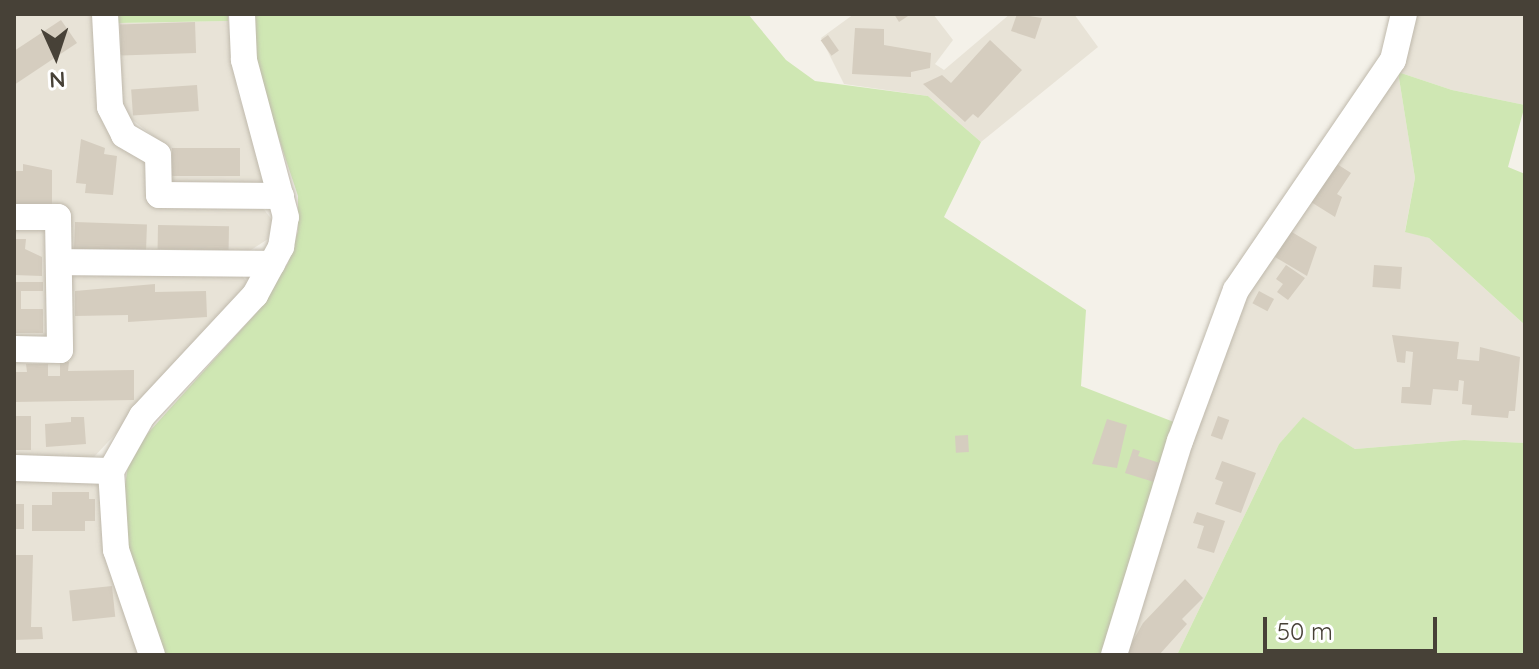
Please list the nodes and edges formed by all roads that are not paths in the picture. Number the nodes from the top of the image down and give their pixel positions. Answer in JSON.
{"nodes":[{"id":1,"x":105,"y":14,"type":"edge"},
{"id":2,"x":242,"y":14,"type":"edge"},
{"id":3,"x":1404,"y":14,"type":"edge"},
{"id":4,"x":281,"y":196,"type":"junction"},
{"id":5,"x":14,"y":217,"type":"edge"},
{"id":6,"x":60,"y":262,"type":"junction"},
{"id":7,"x":272,"y":264,"type":"junction"},
{"id":8,"x":14,"y":349,"type":"edge"},
{"id":9,"x":14,"y":468,"type":"edge"},
{"id":10,"x":111,"y":471,"type":"junction"},
{"id":11,"x":152,"y":655,"type":"edge"},
{"id":12,"x":1114,"y":655,"type":"edge"}],
"edges":[{"from":1,"to":4,"type":"street"},
{"from":2,"to":4,"type":"street"},
{"from":3,"to":12,"type":"street"},
{"from":4,"to":7,"type":"street"},
{"from":5,"to":6,"type":"street"},
{"from":6,"to":7,"type":"street"},
{"from":6,"to":8,"type":"street"},
{"from":7,"to":10,"type":"street"},
{"from":9,"to":10,"type":"street"},
{"from":10,"to":11,"type":"street"}]}
